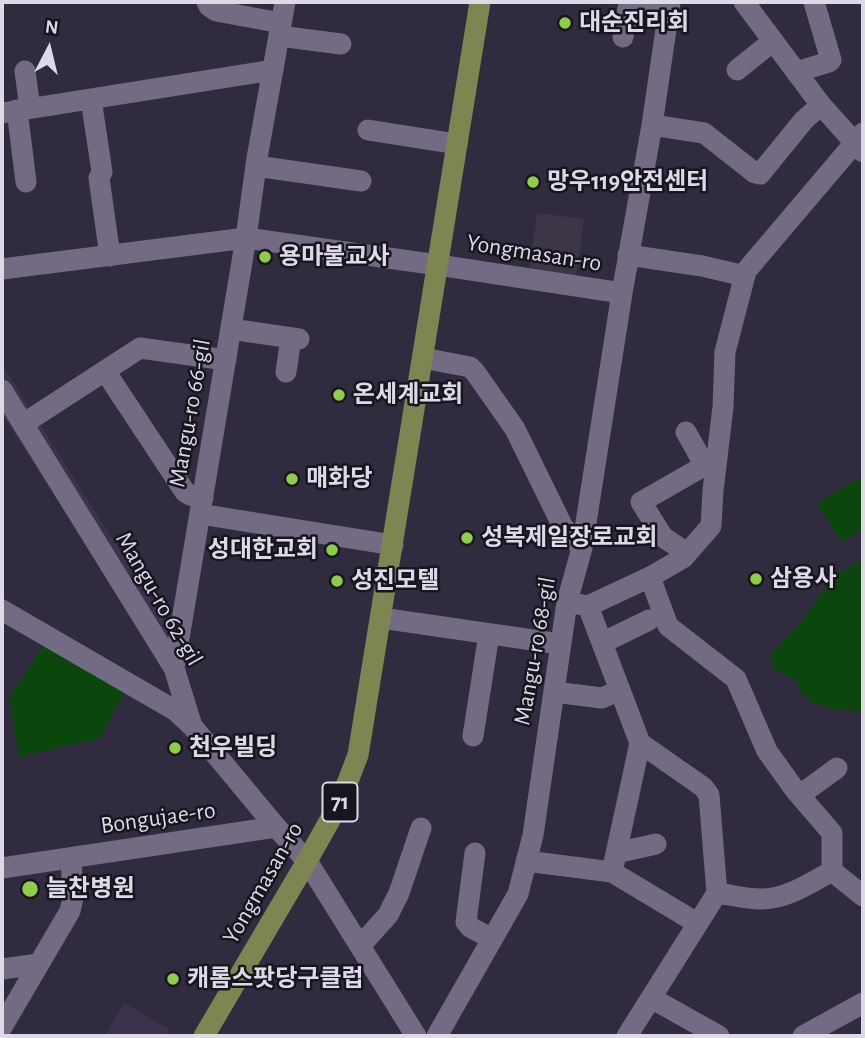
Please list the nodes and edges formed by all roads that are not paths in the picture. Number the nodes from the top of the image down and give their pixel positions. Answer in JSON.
{"nodes":[{"id":1,"x":207,"y":2,"type":"edge"},
{"id":2,"x":285,"y":2,"type":"edge"},
{"id":3,"x":480,"y":2,"type":"edge"},
{"id":4,"x":744,"y":2,"type":"edge"},
{"id":5,"x":814,"y":2,"type":"edge"},
{"id":6,"x":669,"y":9,"type":"edge"},
{"id":7,"x":280,"y":29,"type":"junction"},
{"id":8,"x":623,"y":37,"type":"dead end"},
{"id":9,"x":773,"y":41,"type":"junction"},
{"id":10,"x":341,"y":44,"type":"dead end"},
{"id":11,"x":273,"y":70,"type":"junction"},
{"id":12,"x":737,"y":70,"type":"dead end"},
{"id":13,"x":25,"y":71,"type":"dead end"},
{"id":14,"x":796,"y":72,"type":"junction"},
{"id":15,"x":91,"y":99,"type":"junction"},
{"id":16,"x":821,"y":105,"type":"junction"},
{"id":17,"x":16,"y":110,"type":"edge"},
{"id":18,"x":652,"y":125,"type":"junction"},
{"id":19,"x":368,"y":130,"type":"dead end"},
{"id":20,"x":861,"y":143,"type":"edge"},
{"id":21,"x":457,"y":144,"type":"junction"},
{"id":22,"x":256,"y":166,"type":"junction"},
{"id":23,"x":361,"y":181,"type":"dead end"},
{"id":24,"x":26,"y":182,"type":"dead end"},
{"id":25,"x":246,"y":238,"type":"junction"},
{"id":26,"x":628,"y":255,"type":"junction"},
{"id":27,"x":110,"y":256,"type":"junction"},
{"id":28,"x":438,"y":265,"type":"junction"},
{"id":29,"x":2,"y":269,"type":"edge"},
{"id":30,"x":745,"y":275,"type":"junction"},
{"id":31,"x":622,"y":293,"type":"junction"},
{"id":32,"x":231,"y":329,"type":"junction"},
{"id":33,"x":423,"y":358,"type":"junction"},
{"id":34,"x":226,"y":360,"type":"junction"},
{"id":35,"x":105,"y":371,"type":"junction"},
{"id":36,"x":286,"y":372,"type":"dead end"},
{"id":37,"x":9,"y":411,"type":"edge"},
{"id":38,"x":686,"y":432,"type":"dead end"},
{"id":39,"x":711,"y":463,"type":"junction"},
{"id":40,"x":201,"y":506,"type":"junction"},
{"id":41,"x":393,"y":545,"type":"junction"},
{"id":42,"x":582,"y":548,"type":"junction"},
{"id":43,"x":687,"y":553,"type":"junction"},
{"id":44,"x":650,"y":577,"type":"junction"},
{"id":45,"x":566,"y":602,"type":"junction"},
{"id":46,"x":588,"y":606,"type":"junction"},
{"id":47,"x":2,"y":610,"type":"edge"},
{"id":48,"x":381,"y":618,"type":"junction"},
{"id":49,"x":649,"y":620,"type":"dead end"},
{"id":50,"x":489,"y":634,"type":"junction"},
{"id":51,"x":602,"y":643,"type":"junction"},
{"id":52,"x":560,"y":644,"type":"junction"},
{"id":53,"x":174,"y":668,"type":"junction"},
{"id":54,"x":620,"y":691,"type":"junction"},
{"id":55,"x":554,"y":692,"type":"junction"},
{"id":56,"x":192,"y":726,"type":"junction"},
{"id":57,"x":473,"y":736,"type":"dead end"},
{"id":58,"x":640,"y":743,"type":"junction"},
{"id":59,"x":838,"y":768,"type":"dead end"},
{"id":60,"x":800,"y":795,"type":"junction"},
{"id":61,"x":276,"y":827,"type":"junction"},
{"id":62,"x":421,"y":828,"type":"dead end"},
{"id":63,"x":656,"y":844,"type":"dead end"},
{"id":64,"x":475,"y":853,"type":"dead end"},
{"id":65,"x":71,"y":858,"type":"junction"},
{"id":66,"x":307,"y":861,"type":"junction"},
{"id":67,"x":526,"y":862,"type":"junction"},
{"id":68,"x":614,"y":863,"type":"junction"},
{"id":69,"x":2,"y":868,"type":"edge"},
{"id":70,"x":832,"y":871,"type":"junction"},
{"id":71,"x":717,"y":893,"type":"junction"},
{"id":72,"x":863,"y":896,"type":"edge"},
{"id":73,"x":697,"y":923,"type":"junction"},
{"id":74,"x":492,"y":939,"type":"junction"},
{"id":75,"x":360,"y":946,"type":"junction"},
{"id":76,"x":39,"y":964,"type":"junction"},
{"id":77,"x":2,"y":969,"type":"edge"},
{"id":78,"x":651,"y":998,"type":"junction"},
{"id":79,"x":863,"y":1003,"type":"edge"},
{"id":80,"x":2,"y":1027,"type":"edge"},
{"id":81,"x":204,"y":1036,"type":"edge"},
{"id":82,"x":416,"y":1036,"type":"edge"},
{"id":83,"x":438,"y":1036,"type":"edge"},
{"id":84,"x":627,"y":1036,"type":"edge"},
{"id":85,"x":719,"y":1036,"type":"edge"},
{"id":86,"x":803,"y":1036,"type":"edge"}],
"edges":[{"from":1,"to":7,"type":"street"},
{"from":2,"to":7,"type":"street","name":"Mangu-ro 66-gil"},
{"from":3,"to":21,"type":"main road","name":"Yongmasan-ro","number":"71"},
{"from":4,"to":9,"type":"street"},
{"from":5,"to":14,"type":"street"},
{"from":6,"to":8,"type":"street"},
{"from":6,"to":18,"type":"street","name":"Mangu-ro 68-gil"},
{"from":7,"to":10,"type":"street"},
{"from":7,"to":11,"type":"street","name":"Mangu-ro 66-gil"},
{"from":9,"to":12,"type":"street"},
{"from":9,"to":14,"type":"street"},
{"from":11,"to":15,"type":"street"},
{"from":11,"to":22,"type":"street","name":"Mangu-ro 66-gil"},
{"from":13,"to":17,"type":"street"},
{"from":14,"to":16,"type":"street"},
{"from":15,"to":17,"type":"street"},
{"from":15,"to":27,"type":"street"},
{"from":16,"to":18,"type":"street"},
{"from":16,"to":20,"type":"street"},
{"from":17,"to":24,"type":"street"},
{"from":18,"to":26,"type":"street","name":"Mangu-ro 68-gil"},
{"from":19,"to":21,"type":"street"},
{"from":20,"to":30,"type":"street"},
{"from":21,"to":28,"type":"main road","name":"Yongmasan-ro","number":"71"},
{"from":22,"to":23,"type":"street"},
{"from":22,"to":25,"type":"street","name":"Mangu-ro 66-gil"},
{"from":25,"to":27,"type":"street"},
{"from":25,"to":28,"type":"street"},
{"from":25,"to":32,"type":"street","name":"Mangu-ro 66-gil"},
{"from":26,"to":30,"type":"street"},
{"from":26,"to":31,"type":"street","name":"Mangu-ro 68-gil"},
{"from":27,"to":29,"type":"street"},
{"from":28,"to":31,"type":"street","name":"Yongmasan-ro"},
{"from":28,"to":33,"type":"main road","name":"Yongmasan-ro","number":"71"},
{"from":30,"to":39,"type":"street"},
{"from":31,"to":42,"type":"street","name":"Mangu-ro 68-gil"},
{"from":32,"to":34,"type":"street","name":"Mangu-ro 66-gil"},
{"from":32,"to":36,"type":"street"},
{"from":33,"to":41,"type":"main road","name":"Yongmasan-ro","number":"71"},
{"from":33,"to":42,"type":"street"},
{"from":34,"to":35,"type":"street"},
{"from":34,"to":40,"type":"street","name":"Mangu-ro 66-gil"},
{"from":35,"to":37,"type":"street"},
{"from":35,"to":40,"type":"street"},
{"from":37,"to":53,"type":"street","name":"Mangu-ro 62-gil"},
{"from":38,"to":39,"type":"street"},
{"from":39,"to":43,"type":"street"},
{"from":39,"to":43,"type":"street"},
{"from":40,"to":41,"type":"street"},
{"from":40,"to":53,"type":"street","name":"Mangu-ro 66-gil"},
{"from":41,"to":48,"type":"main road","name":"Yongmasan-ro","number":"71"},
{"from":42,"to":45,"type":"street","name":"Mangu-ro 68-gil"},
{"from":43,"to":44,"type":"street"},
{"from":44,"to":46,"type":"street"},
{"from":44,"to":60,"type":"street"},
{"from":45,"to":46,"type":"street"},
{"from":45,"to":52,"type":"street","name":"Mangu-ro 68-gil"},
{"from":46,"to":51,"type":"street"},
{"from":47,"to":56,"type":"street"},
{"from":48,"to":50,"type":"street"},
{"from":48,"to":66,"type":"main road","name":"Yongmasan-ro","number":"71"},
{"from":49,"to":51,"type":"street"},
{"from":50,"to":52,"type":"street"},
{"from":50,"to":57,"type":"street"},
{"from":51,"to":54,"type":"street"},
{"from":52,"to":55,"type":"street","name":"Mangu-ro 68-gil"},
{"from":53,"to":56,"type":"street","name":"Mangu-ro 62-gil"},
{"from":54,"to":55,"type":"street"},
{"from":54,"to":58,"type":"street"},
{"from":55,"to":67,"type":"street","name":"Mangu-ro 68-gil"},
{"from":56,"to":61,"type":"street","name":"Mangu-ro 62-gil"},
{"from":58,"to":68,"type":"street"},
{"from":58,"to":71,"type":"street"},
{"from":59,"to":60,"type":"street"},
{"from":60,"to":70,"type":"street"},
{"from":61,"to":65,"type":"street","name":"Bongujae-ro"},
{"from":61,"to":66,"type":"street"},
{"from":62,"to":75,"type":"street"},
{"from":63,"to":68,"type":"street"},
{"from":64,"to":74,"type":"street"},
{"from":65,"to":69,"type":"street","name":"Bongujae-ro"},
{"from":65,"to":76,"type":"street"},
{"from":66,"to":75,"type":"street"},
{"from":66,"to":81,"type":"main road","name":"Yongmasan-ro","number":"71"},
{"from":67,"to":68,"type":"street"},
{"from":67,"to":74,"type":"street","name":"Mangu-ro 68-gil"},
{"from":68,"to":73,"type":"street"},
{"from":70,"to":71,"type":"street"},
{"from":70,"to":72,"type":"street"},
{"from":71,"to":73,"type":"street"},
{"from":73,"to":78,"type":"street"},
{"from":74,"to":83,"type":"street","name":"Mangu-ro 68-gil"},
{"from":75,"to":82,"type":"street"},
{"from":76,"to":77,"type":"street"},
{"from":76,"to":80,"type":"street"},
{"from":78,"to":84,"type":"street"},
{"from":78,"to":85,"type":"street"},
{"from":79,"to":86,"type":"street"}]}
